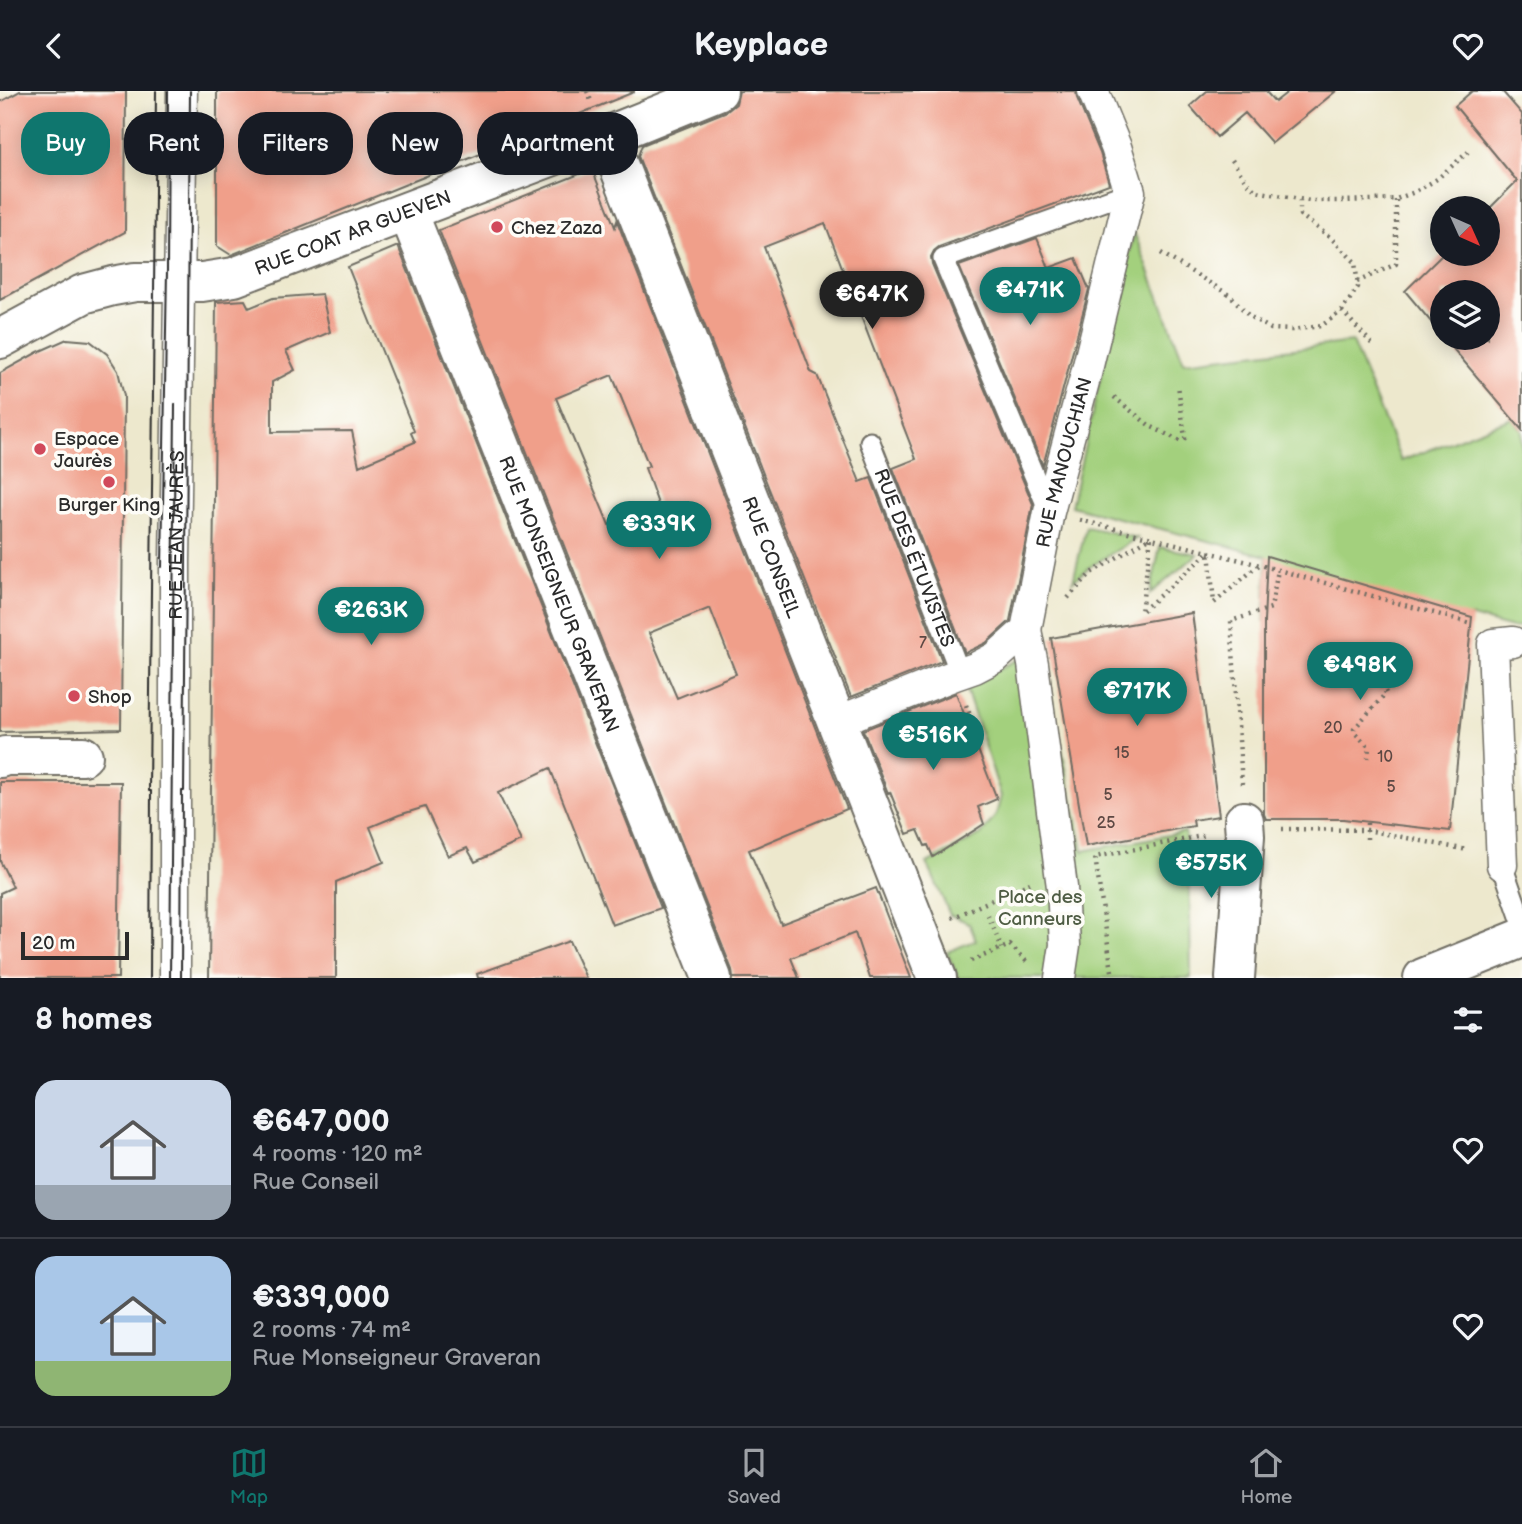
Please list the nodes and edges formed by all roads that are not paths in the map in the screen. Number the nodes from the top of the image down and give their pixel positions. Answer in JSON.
{"nodes":[{"id":1,"x":183,"y":91,"type":"edge"},
{"id":2,"x":718,"y":91,"type":"edge"},
{"id":3,"x":1093,"y":91,"type":"edge"},
{"id":4,"x":638,"y":123,"type":"edge"},
{"id":5,"x":505,"y":175,"type":"edge"},
{"id":6,"x":622,"y":175,"type":"edge"},
{"id":7,"x":1130,"y":192,"type":"junction"},
{"id":8,"x":408,"y":212,"type":"junction"},
{"id":9,"x":180,"y":283,"type":"junction"},
{"id":10,"x":0,"y":339,"type":"edge"},
{"id":11,"x":870,"y":443,"type":"dead end"},
{"id":12,"x":1063,"y":515,"type":"junction"},
{"id":13,"x":1026,"y":630,"type":"junction"},
{"id":14,"x":1513,"y":642,"type":"dead end"},
{"id":15,"x":960,"y":673,"type":"junction"},
{"id":16,"x":836,"y":722,"type":"junction"},
{"id":17,"x":83,"y":756,"type":"dead end"},
{"id":18,"x":0,"y":758,"type":"edge"},
{"id":19,"x":1244,"y":825,"type":"road end"},
{"id":20,"x":1502,"y":861,"type":"joint"},
{"id":21,"x":1522,"y":922,"type":"edge"},
{"id":22,"x":1522,"y":939,"type":"edge"},
{"id":23,"x":1048,"y":974,"type":"edge"},
{"id":24,"x":175,"y":978,"type":"edge"},
{"id":25,"x":712,"y":978,"type":"edge"},
{"id":26,"x":937,"y":978,"type":"edge"},
{"id":27,"x":1235,"y":978,"type":"edge"},
{"id":28,"x":1423,"y":978,"type":"edge"}],
"edges":[{"from":1,"to":9,"type":"street","name":"RUE JEAN JAURÈS"},
{"from":2,"to":4,"type":"street","name":"RUE COAT AR GUEVEN"},
{"from":3,"to":7,"type":"street"},
{"from":5,"to":8,"type":"street","name":"RUE COAT AR GUEVEN"},
{"from":6,"to":16,"type":"street","name":"RUE CONSEIL"},
{"from":7,"to":12,"type":"street","name":"RUE MANOUCHIAN"},
{"from":7,"to":12,"type":"lane"},
{"from":8,"to":9,"type":"street","name":"RUE COAT AR GUEVEN"},
{"from":8,"to":25,"type":"street","name":"RUE MONSEIGNEUR GRAVERAN"},
{"from":9,"to":10,"type":"street","name":"RUE COAT AR GUEVEN"},
{"from":9,"to":24,"type":"street","name":"RUE JEAN JAURÈS"},
{"from":11,"to":15,"type":"lane","name":"RUE DES ÉTUVISTES"},
{"from":12,"to":13,"type":"street","name":"RUE MANOUCHIAN"},
{"from":13,"to":15,"type":"street"},
{"from":13,"to":23,"type":"street"},
{"from":14,"to":20,"type":"street"},
{"from":15,"to":16,"type":"street"},
{"from":16,"to":26,"type":"street","name":"RUE CONSEIL"},
{"from":17,"to":18,"type":"street"},
{"from":19,"to":27,"type":"street"},
{"from":20,"to":21,"type":"lane"},
{"from":22,"to":28,"type":"street"}]}
